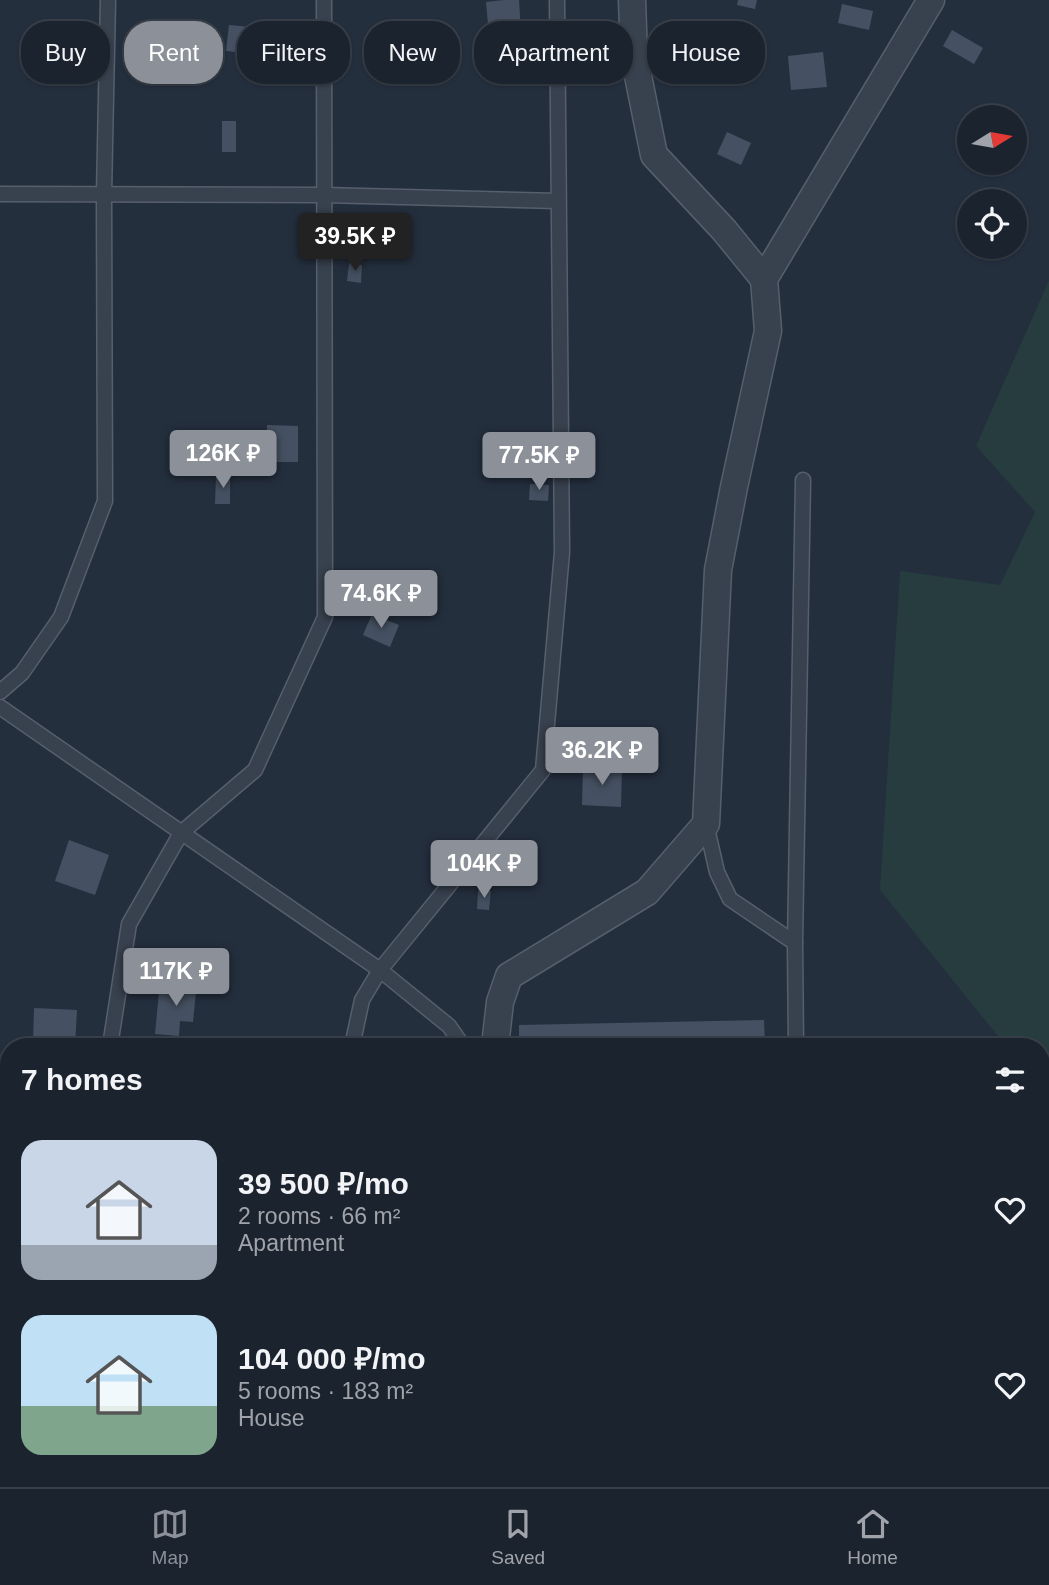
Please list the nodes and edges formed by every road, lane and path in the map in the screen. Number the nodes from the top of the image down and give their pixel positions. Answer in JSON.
{"nodes":[{"id":1,"x":108,"y":0,"type":"edge"},
{"id":2,"x":324,"y":0,"type":"edge"},
{"id":3,"x":556,"y":0,"type":"edge"},
{"id":4,"x":632,"y":0,"type":"edge"},
{"id":5,"x":931,"y":0,"type":"edge"},
{"id":6,"x":0,"y":194,"type":"edge"},
{"id":7,"x":104,"y":194,"type":"junction"},
{"id":8,"x":324,"y":195,"type":"junction"},
{"id":9,"x":558,"y":201,"type":"junction"},
{"id":10,"x":764,"y":279,"type":"junction"},
{"id":11,"x":803,"y":480,"type":"dead end"},
{"id":12,"x":0,"y":692,"type":"edge"},
{"id":13,"x":0,"y":707,"type":"edge"},
{"id":14,"x":706,"y":824,"type":"junction"},
{"id":15,"x":181,"y":834,"type":"junction"},
{"id":16,"x":795,"y":943,"type":"junction"},
{"id":17,"x":380,"y":970,"type":"junction"},
{"id":18,"x":111,"y":1038,"type":"edge"},
{"id":19,"x":354,"y":1038,"type":"edge"},
{"id":20,"x":457,"y":1038,"type":"edge"},
{"id":21,"x":496,"y":1038,"type":"edge"},
{"id":22,"x":796,"y":1038,"type":"edge"}],
"edges":[{"from":1,"to":7,"type":"lane"},
{"from":2,"to":8,"type":"lane"},
{"from":3,"to":9,"type":"lane"},
{"from":4,"to":10,"type":"street"},
{"from":5,"to":10,"type":"street"},
{"from":6,"to":7,"type":"lane"},
{"from":7,"to":8,"type":"lane"},
{"from":7,"to":12,"type":"lane"},
{"from":8,"to":9,"type":"lane"},
{"from":8,"to":15,"type":"lane"},
{"from":9,"to":17,"type":"lane"},
{"from":10,"to":14,"type":"street"},
{"from":11,"to":16,"type":"lane"},
{"from":13,"to":15,"type":"lane"},
{"from":14,"to":16,"type":"lane"},
{"from":14,"to":21,"type":"street"},
{"from":15,"to":17,"type":"lane"},
{"from":15,"to":18,"type":"lane"},
{"from":16,"to":22,"type":"lane"},
{"from":17,"to":19,"type":"lane"},
{"from":17,"to":20,"type":"lane"}]}
